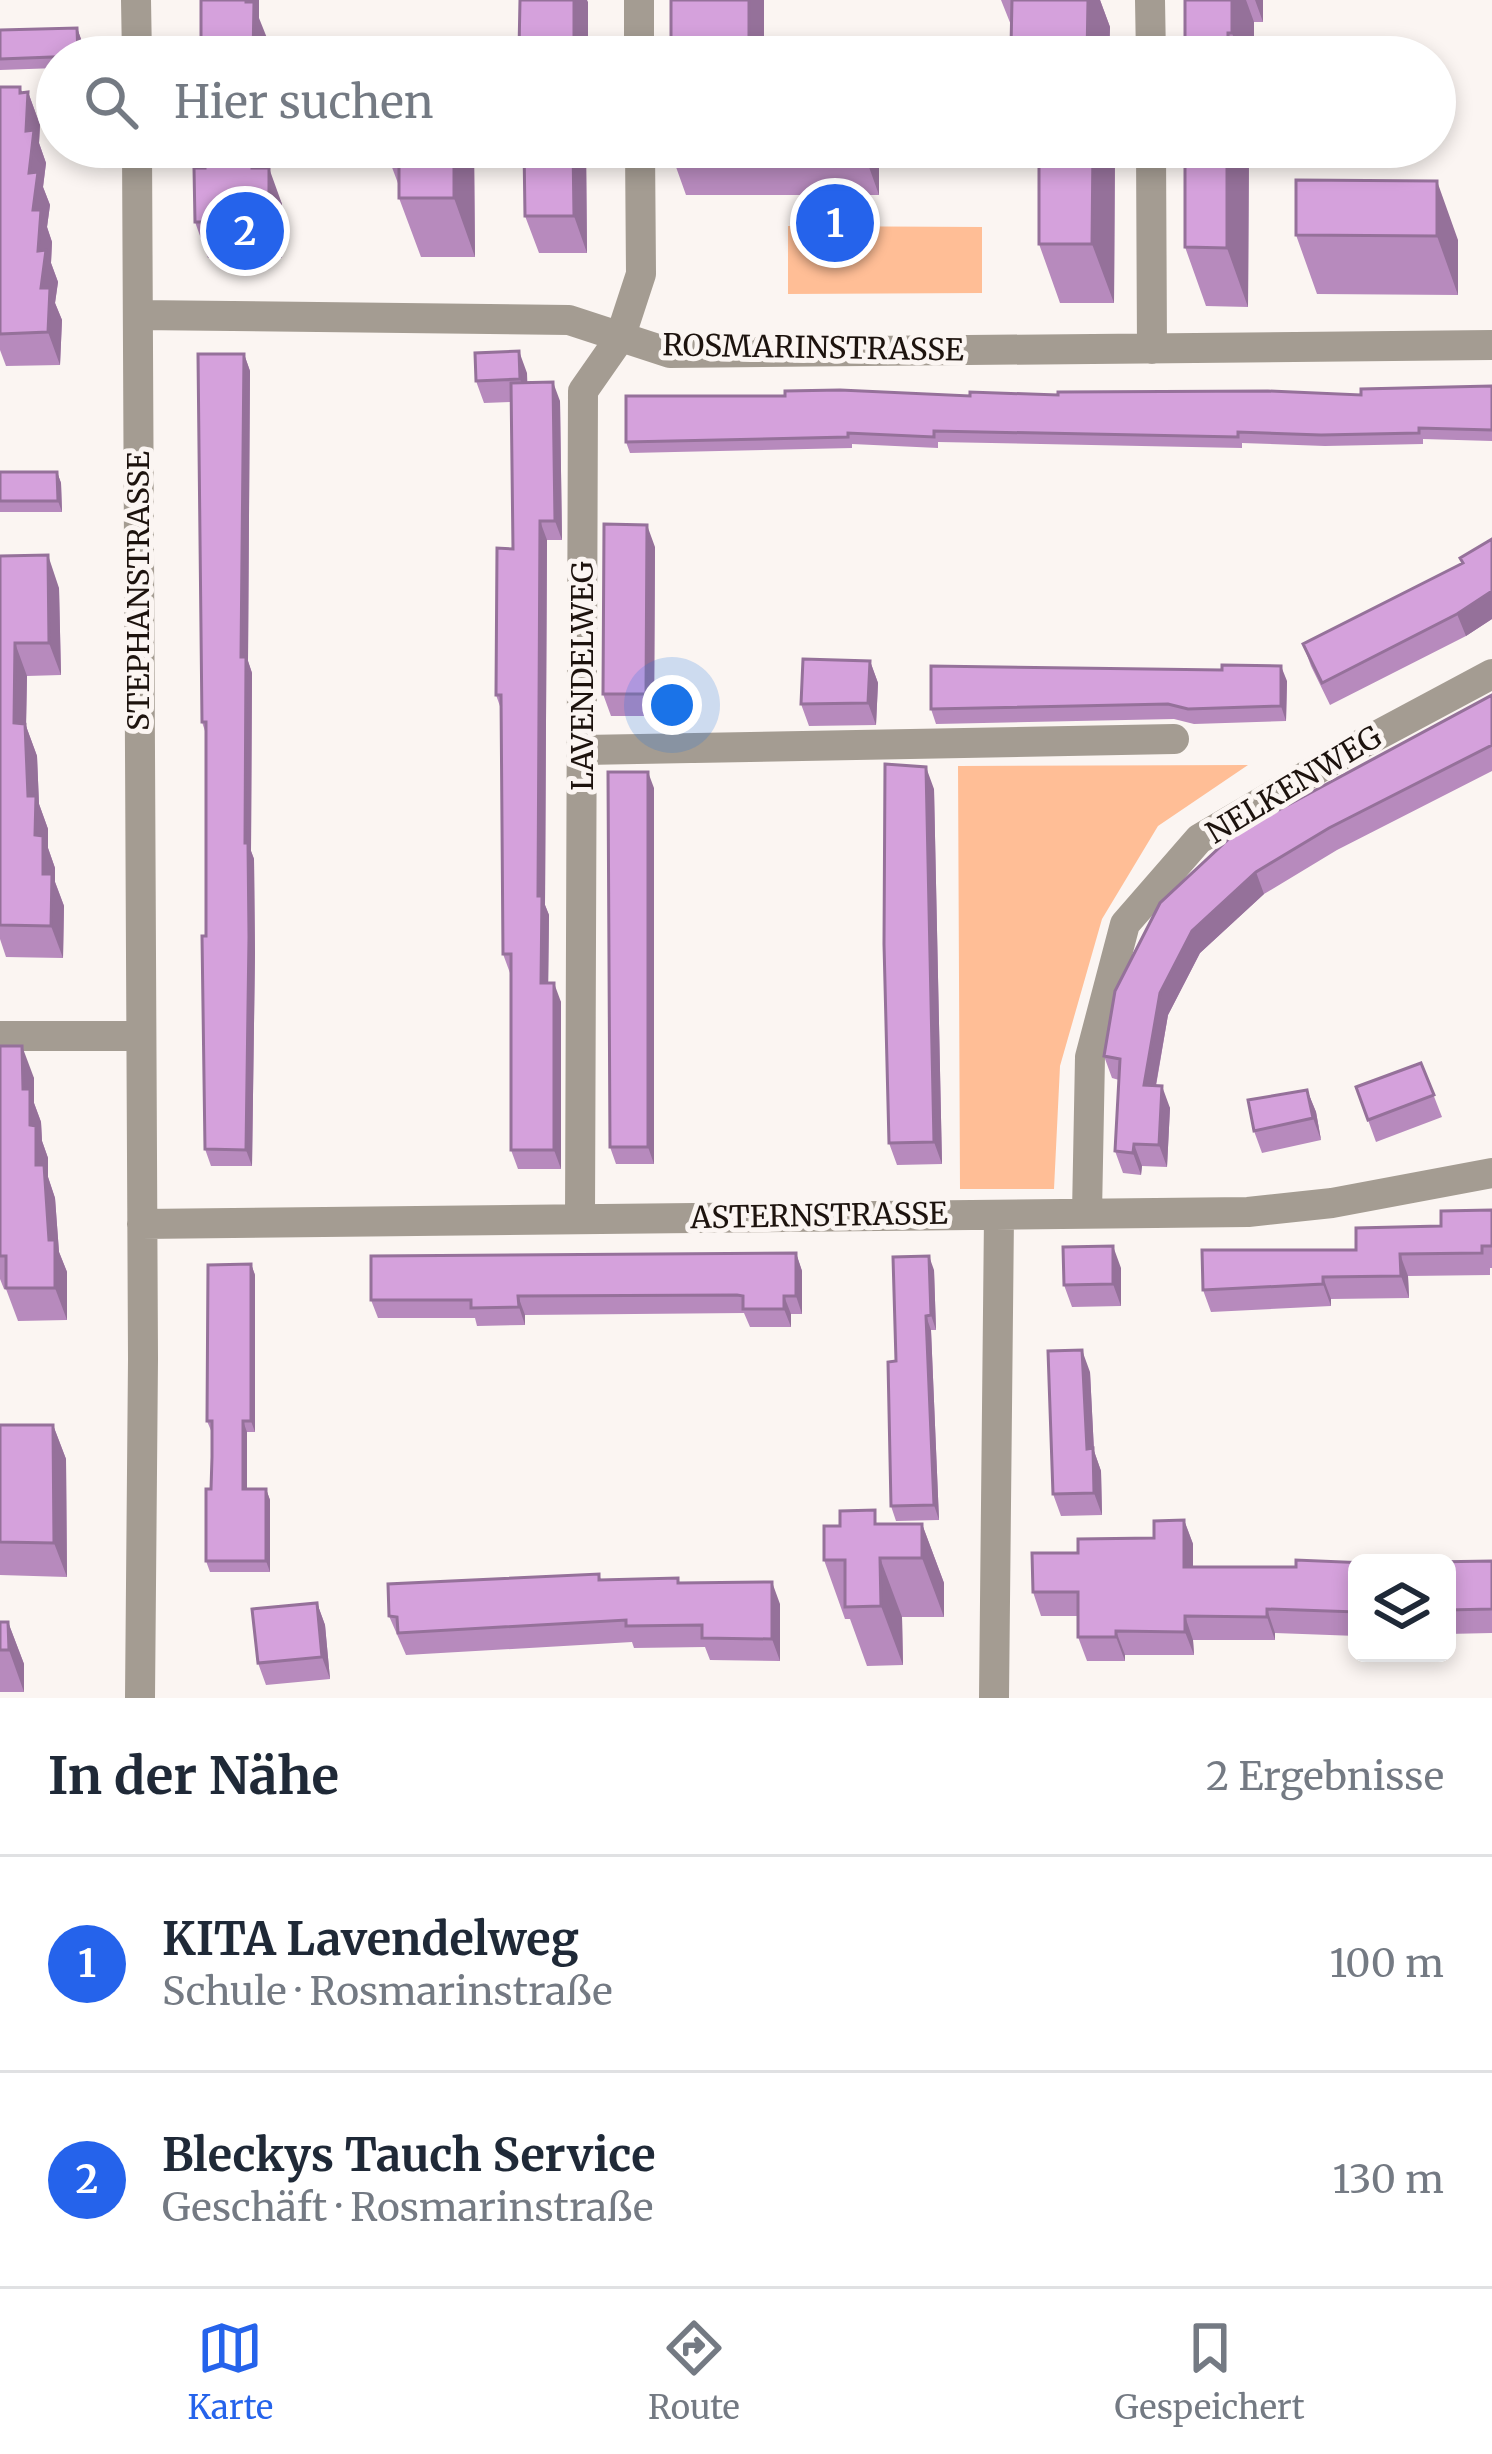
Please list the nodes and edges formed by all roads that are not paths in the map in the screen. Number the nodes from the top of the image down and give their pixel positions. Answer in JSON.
{"nodes":[{"id":1,"x":136,"y":0,"type":"edge"},
{"id":2,"x":639,"y":0,"type":"edge"},
{"id":3,"x":1150,"y":0,"type":"edge"},
{"id":4,"x":136,"y":36,"type":"edge"},
{"id":5,"x":639,"y":36,"type":"edge"},
{"id":6,"x":1151,"y":36,"type":"edge"},
{"id":7,"x":137,"y":168,"type":"edge"},
{"id":8,"x":640,"y":168,"type":"edge"},
{"id":9,"x":1151,"y":168,"type":"edge"},
{"id":10,"x":138,"y":315,"type":"junction"},
{"id":11,"x":620,"y":338,"type":"junction"},
{"id":12,"x":1492,"y":344,"type":"edge"},
{"id":13,"x":1153,"y":350,"type":"junction"},
{"id":14,"x":1492,"y":674,"type":"edge"},
{"id":15,"x":1174,"y":739,"type":"dead end"},
{"id":16,"x":584,"y":751,"type":"junction"},
{"id":17,"x":0,"y":1036,"type":"edge"},
{"id":18,"x":141,"y":1036,"type":"junction"},
{"id":19,"x":1492,"y":1173,"type":"edge"},
{"id":20,"x":1087,"y":1213,"type":"junction"},
{"id":21,"x":999,"y":1215,"type":"junction"},
{"id":22,"x":580,"y":1219,"type":"junction"},
{"id":23,"x":142,"y":1224,"type":"junction"},
{"id":24,"x":140,"y":1698,"type":"edge"},
{"id":25,"x":994,"y":1698,"type":"edge"}],
"edges":[{"from":1,"to":4,"type":"street"},
{"from":2,"to":5,"type":"street"},
{"from":3,"to":6,"type":"street"},
{"from":7,"to":10,"type":"street","name":"STEPHANSTRASSE"},
{"from":8,"to":11,"type":"street","name":"LAVENDELWEG"},
{"from":9,"to":13,"type":"street"},
{"from":10,"to":11,"type":"street","name":"ROSMARINSTRASSE"},
{"from":10,"to":18,"type":"street","name":"STEPHANSTRASSE"},
{"from":11,"to":13,"type":"street","name":"ROSMARINSTRASSE"},
{"from":11,"to":16,"type":"street","name":"LAVENDELWEG"},
{"from":12,"to":13,"type":"street","name":"ROSMARINSTRASSE"},
{"from":14,"to":20,"type":"street","name":"NELKENWEG"},
{"from":15,"to":16,"type":"street"},
{"from":16,"to":22,"type":"street","name":"LAVENDELWEG"},
{"from":17,"to":18,"type":"street"},
{"from":18,"to":23,"type":"street","name":"STEPHANSTRASSE"},
{"from":19,"to":20,"type":"street","name":"ASTERNSTRASSE"},
{"from":20,"to":21,"type":"street","name":"ASTERNSTRASSE"},
{"from":21,"to":22,"type":"street","name":"ASTERNSTRASSE"},
{"from":21,"to":25,"type":"street"},
{"from":22,"to":23,"type":"street","name":"ASTERNSTRASSE"},
{"from":23,"to":24,"type":"street","name":"STEPHANSTRASSE"}]}
